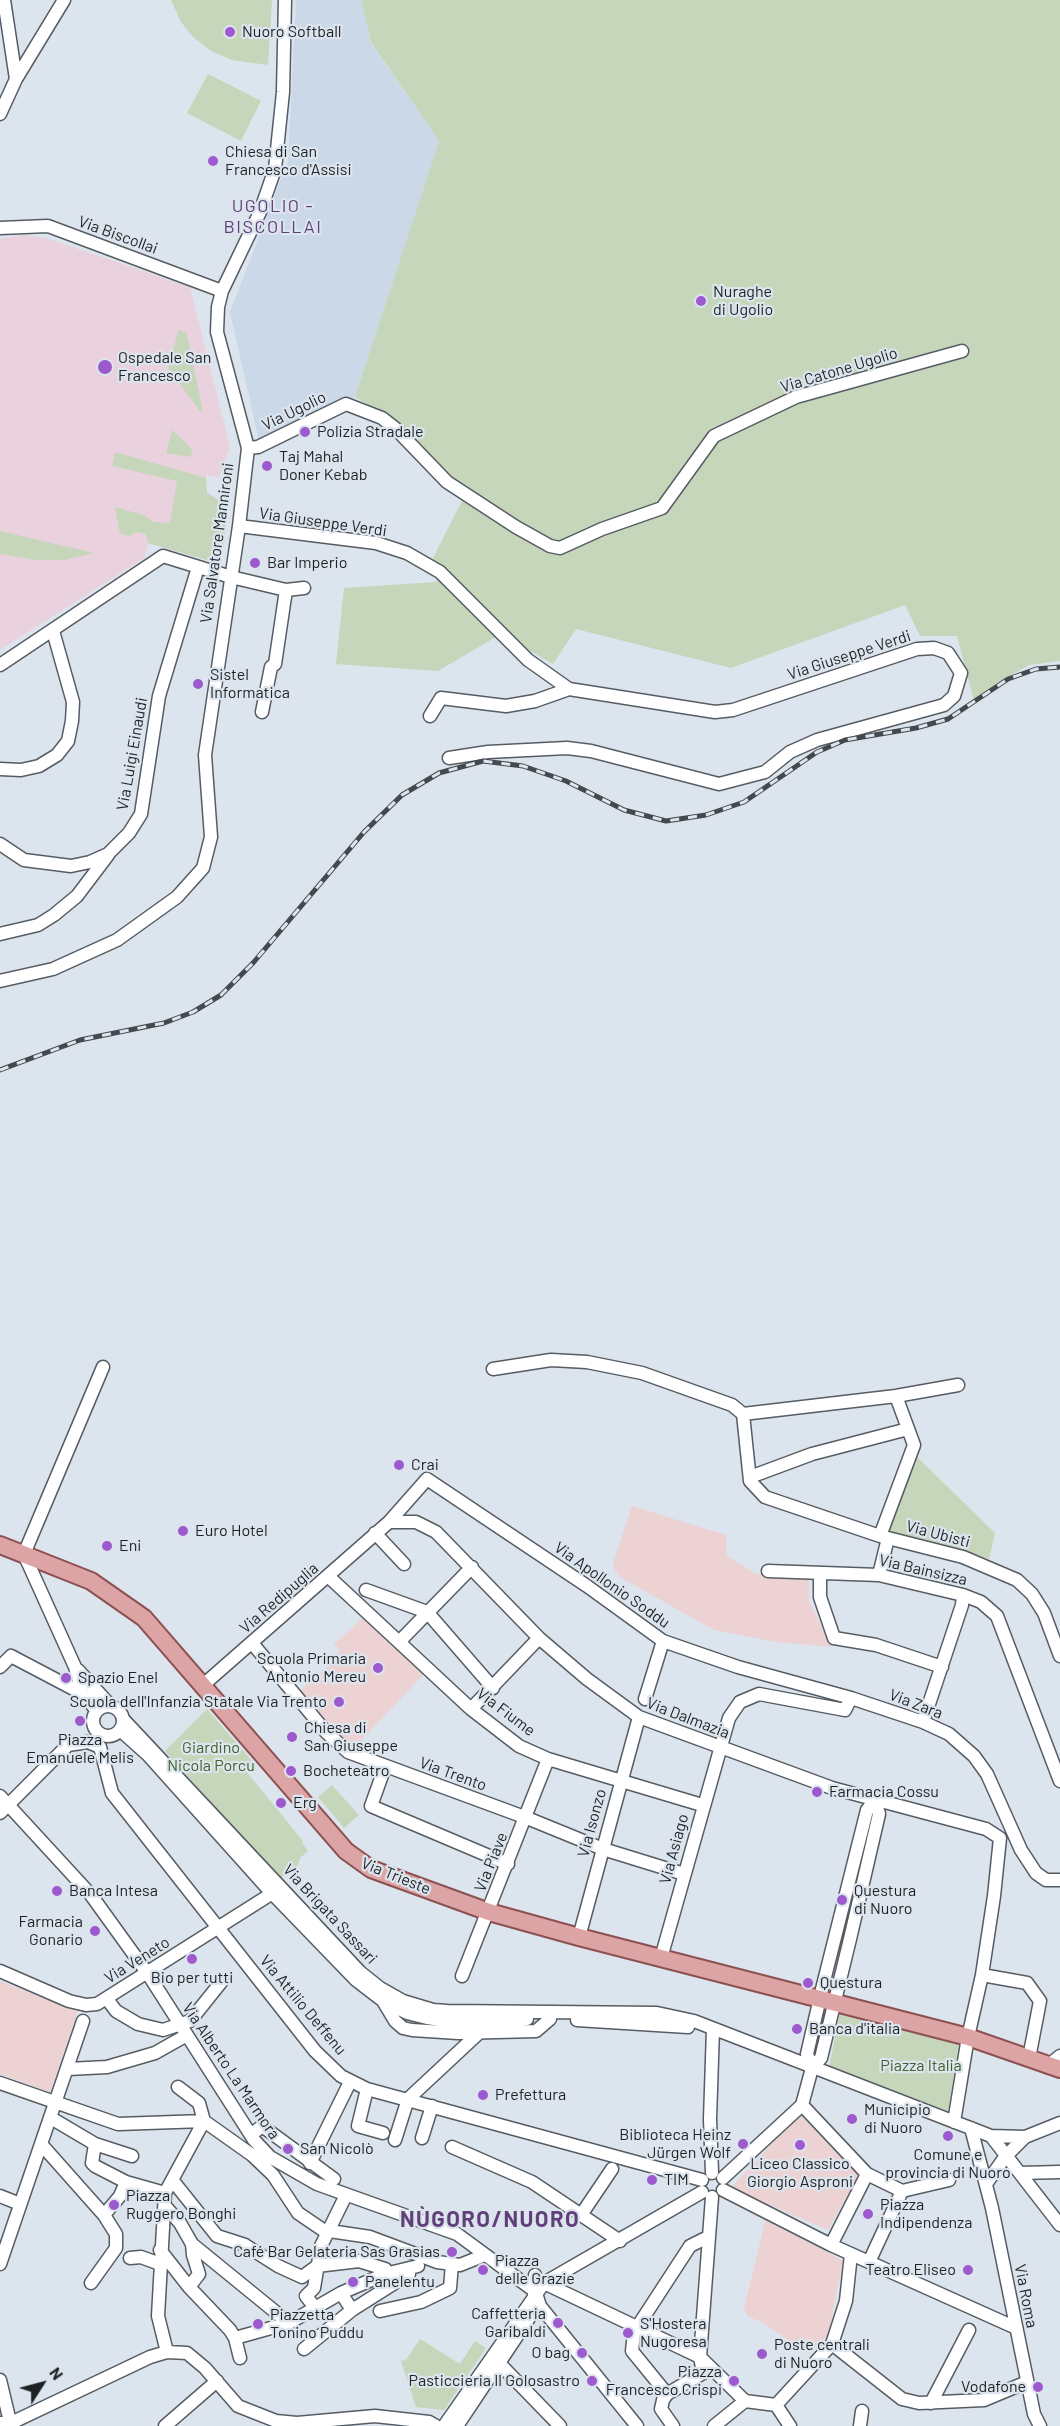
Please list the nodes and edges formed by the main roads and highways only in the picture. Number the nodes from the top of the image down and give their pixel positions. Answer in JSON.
{"nodes":[{"id":1,"x":0,"y":1545,"type":"edge"},
{"id":2,"x":1056,"y":2063,"type":"edge"}],
"edges":[{"from":1,"to":2,"type":"main road","name":"Via Trieste"}]}
